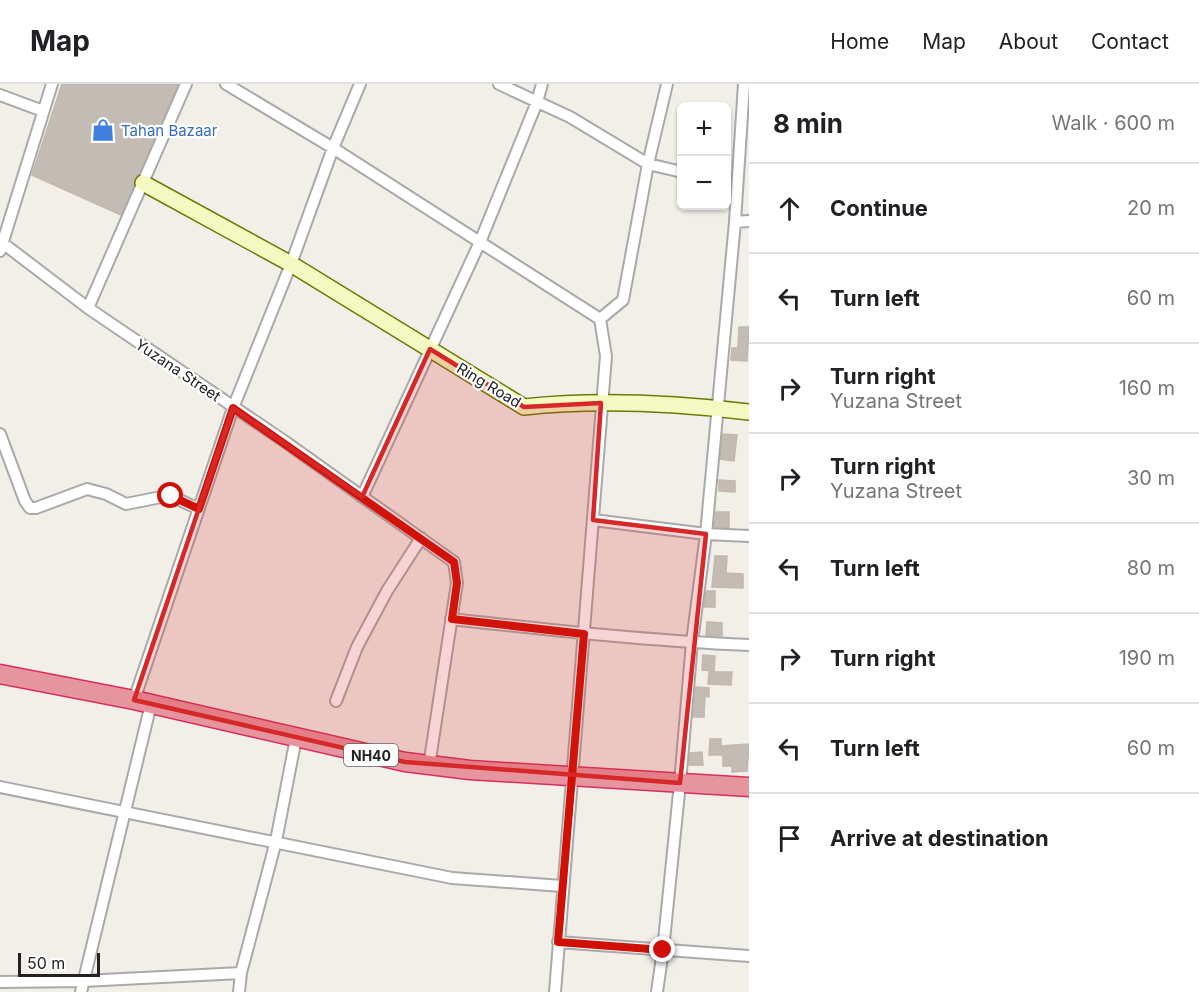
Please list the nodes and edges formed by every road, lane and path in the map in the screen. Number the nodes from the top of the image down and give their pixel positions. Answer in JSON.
{"nodes":[{"id":1,"x":52,"y":84,"type":"edge"},
{"id":2,"x":186,"y":84,"type":"edge"},
{"id":3,"x":226,"y":84,"type":"edge"},
{"id":4,"x":360,"y":84,"type":"edge"},
{"id":5,"x":499,"y":84,"type":"edge"},
{"id":6,"x":542,"y":84,"type":"edge"},
{"id":7,"x":667,"y":84,"type":"edge"},
{"id":8,"x":744,"y":84,"type":"edge"},
{"id":9,"x":0,"y":95,"type":"edge"},
{"id":10,"x":537,"y":102,"type":"junction"},
{"id":11,"x":43,"y":111,"type":"junction"},
{"id":12,"x":333,"y":148,"type":"junction"},
{"id":13,"x":648,"y":164,"type":"junction"},
{"id":14,"x":677,"y":171,"type":"edge"},
{"id":15,"x":143,"y":183,"type":"junction"},
{"id":16,"x":732,"y":184,"type":"edge"},
{"id":17,"x":749,"y":221,"type":"edge"},
{"id":18,"x":735,"y":222,"type":"junction"},
{"id":19,"x":480,"y":242,"type":"junction"},
{"id":20,"x":1,"y":245,"type":"edge"},
{"id":21,"x":291,"y":264,"type":"junction"},
{"id":22,"x":88,"y":308,"type":"junction"},
{"id":23,"x":600,"y":319,"type":"junction"},
{"id":24,"x":430,"y":349,"type":"junction"},
{"id":25,"x":602,"y":403,"type":"junction"},
{"id":26,"x":233,"y":408,"type":"junction"},
{"id":27,"x":716,"y":408,"type":"junction"},
{"id":28,"x":749,"y":412,"type":"edge"},
{"id":29,"x":0,"y":434,"type":"edge"},
{"id":30,"x":363,"y":497,"type":"junction"},
{"id":31,"x":199,"y":509,"type":"junction"},
{"id":32,"x":593,"y":520,"type":"junction"},
{"id":33,"x":706,"y":534,"type":"junction"},
{"id":34,"x":749,"y":536,"type":"edge"},
{"id":35,"x":421,"y":538,"type":"junction"},
{"id":36,"x":452,"y":619,"type":"junction"},
{"id":37,"x":584,"y":634,"type":"junction"},
{"id":38,"x":692,"y":642,"type":"junction"},
{"id":39,"x":749,"y":645,"type":"edge"},
{"id":40,"x":0,"y":674,"type":"edge"},
{"id":41,"x":336,"y":700,"type":"dead end"},
{"id":42,"x":142,"y":702,"type":"junction"},
{"id":43,"x":296,"y":738,"type":"junction"},
{"id":44,"x":429,"y":766,"type":"junction"},
{"id":45,"x":573,"y":775,"type":"junction"},
{"id":46,"x":680,"y":783,"type":"junction"},
{"id":47,"x":0,"y":787,"type":"edge"},
{"id":48,"x":749,"y":787,"type":"edge"},
{"id":49,"x":125,"y":812,"type":"junction"},
{"id":50,"x":276,"y":841,"type":"junction"},
{"id":51,"x":562,"y":886,"type":"junction"},
{"id":52,"x":558,"y":942,"type":"junction"},
{"id":53,"x":663,"y":950,"type":"junction"},
{"id":54,"x":749,"y":956,"type":"edge"},
{"id":55,"x":241,"y":973,"type":"junction"},
{"id":56,"x":0,"y":982,"type":"edge"},
{"id":57,"x":82,"y":986,"type":"edge"},
{"id":58,"x":239,"y":992,"type":"edge"},
{"id":59,"x":555,"y":992,"type":"edge"},
{"id":60,"x":657,"y":992,"type":"edge"}],
"edges":[{"from":1,"to":11,"type":"street"},
{"from":2,"to":15,"type":"street"},
{"from":3,"to":12,"type":"street"},
{"from":4,"to":12,"type":"street"},
{"from":5,"to":10,"type":"street"},
{"from":6,"to":10,"type":"street"},
{"from":7,"to":13,"type":"street"},
{"from":8,"to":16,"type":"street"},
{"from":9,"to":11,"type":"street"},
{"from":10,"to":13,"type":"street"},
{"from":10,"to":19,"type":"street"},
{"from":11,"to":20,"type":"street"},
{"from":12,"to":19,"type":"street"},
{"from":12,"to":21,"type":"street"},
{"from":13,"to":14,"type":"street"},
{"from":13,"to":23,"type":"street"},
{"from":15,"to":21,"type":"street","name":"Ring Road"},
{"from":15,"to":22,"type":"street"},
{"from":16,"to":18,"type":"street"},
{"from":17,"to":18,"type":"street"},
{"from":18,"to":27,"type":"street"},
{"from":19,"to":23,"type":"street"},
{"from":19,"to":24,"type":"street"},
{"from":20,"to":22,"type":"street","name":"Yuzana Street"},
{"from":21,"to":24,"type":"street","name":"Ring Road"},
{"from":21,"to":26,"type":"street"},
{"from":22,"to":26,"type":"street","name":"Yuzana Street"},
{"from":23,"to":25,"type":"street"},
{"from":24,"to":25,"type":"street","name":"Ring Road"},
{"from":24,"to":30,"type":"street"},
{"from":25,"to":27,"type":"street","name":"Ring Road"},
{"from":25,"to":32,"type":"street"},
{"from":26,"to":30,"type":"street","name":"Yuzana Street"},
{"from":26,"to":31,"type":"street"},
{"from":27,"to":28,"type":"street","name":"Ring Road"},
{"from":27,"to":33,"type":"street"},
{"from":29,"to":31,"type":"street"},
{"from":30,"to":35,"type":"street","name":"Yuzana Street"},
{"from":31,"to":42,"type":"street"},
{"from":32,"to":33,"type":"street"},
{"from":32,"to":37,"type":"street"},
{"from":33,"to":34,"type":"street"},
{"from":33,"to":38,"type":"street"},
{"from":35,"to":36,"type":"street","name":"Yuzana Street"},
{"from":35,"to":41,"type":"street"},
{"from":36,"to":37,"type":"street"},
{"from":36,"to":44,"type":"street","name":"Yuzana Street"},
{"from":37,"to":38,"type":"street"},
{"from":37,"to":45,"type":"street"},
{"from":38,"to":39,"type":"street"},
{"from":38,"to":46,"type":"street"},
{"from":40,"to":42,"type":"highway","number":"NH40"},
{"from":42,"to":43,"type":"highway","number":"NH40"},
{"from":42,"to":49,"type":"street"},
{"from":43,"to":44,"type":"highway","number":"NH40"},
{"from":43,"to":50,"type":"street"},
{"from":44,"to":45,"type":"highway","number":"NH40"},
{"from":45,"to":46,"type":"highway","number":"NH40"},
{"from":45,"to":51,"type":"street"},
{"from":46,"to":48,"type":"highway","number":"NH40"},
{"from":46,"to":53,"type":"street"},
{"from":47,"to":49,"type":"street"},
{"from":49,"to":50,"type":"street"},
{"from":49,"to":57,"type":"street"},
{"from":50,"to":51,"type":"street"},
{"from":50,"to":55,"type":"street"},
{"from":51,"to":52,"type":"street"},
{"from":52,"to":53,"type":"street"},
{"from":52,"to":59,"type":"street"},
{"from":53,"to":54,"type":"street"},
{"from":53,"to":60,"type":"street"},
{"from":55,"to":57,"type":"street"},
{"from":55,"to":58,"type":"street"},
{"from":56,"to":57,"type":"street"}]}
